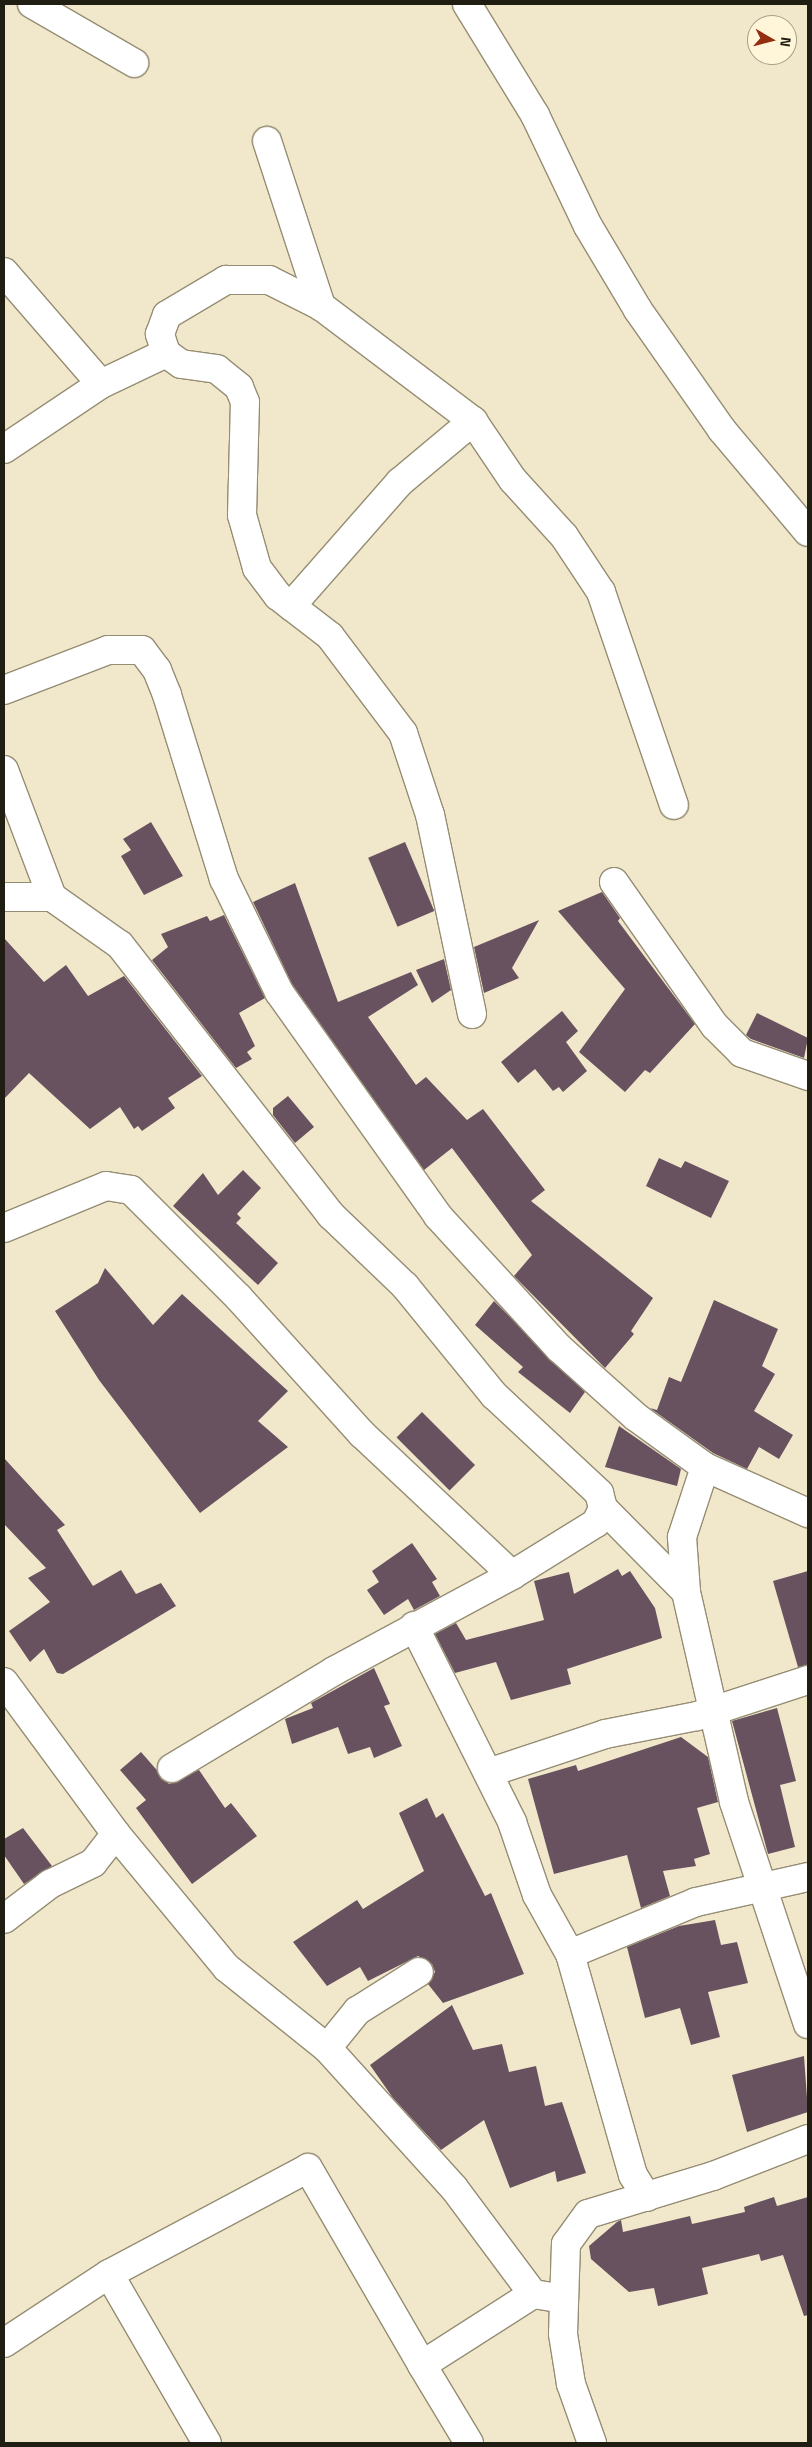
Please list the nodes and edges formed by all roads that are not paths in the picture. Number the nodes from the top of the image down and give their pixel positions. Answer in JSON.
{"nodes":[{"id":1,"x":32,"y":4,"type":"edge"},
{"id":2,"x":467,"y":4,"type":"edge"},
{"id":3,"x":134,"y":63,"type":"dead end"},
{"id":4,"x":267,"y":141,"type":"dead end"},
{"id":5,"x":4,"y":272,"type":"edge"},
{"id":6,"x":321,"y":306,"type":"junction"},
{"id":7,"x":166,"y":353,"type":"junction"},
{"id":8,"x":101,"y":384,"type":"junction"},
{"id":9,"x":473,"y":421,"type":"junction"},
{"id":10,"x":4,"y":449,"type":"edge"},
{"id":11,"x":808,"y":532,"type":"edge"},
{"id":12,"x":291,"y":606,"type":"junction"},
{"id":13,"x":4,"y":690,"type":"edge"},
{"id":14,"x":4,"y":770,"type":"edge"},
{"id":15,"x":674,"y":805,"type":"dead end"},
{"id":16,"x":614,"y":882,"type":"dead end"},
{"id":17,"x":4,"y":896,"type":"edge"},
{"id":18,"x":52,"y":897,"type":"junction"},
{"id":19,"x":472,"y":1014,"type":"dead end"},
{"id":20,"x":808,"y":1076,"type":"edge"},
{"id":21,"x":4,"y":1228,"type":"edge"},
{"id":22,"x":705,"y":1467,"type":"junction"},
{"id":23,"x":603,"y":1508,"type":"junction"},
{"id":24,"x":808,"y":1513,"type":"edge"},
{"id":25,"x":512,"y":1575,"type":"junction"},
{"id":26,"x":686,"y":1592,"type":"junction"},
{"id":27,"x":414,"y":1626,"type":"junction"},
{"id":28,"x":808,"y":1680,"type":"edge"},
{"id":29,"x":4,"y":1682,"type":"edge"},
{"id":30,"x":710,"y":1708,"type":"junction"},
{"id":31,"x":172,"y":1768,"type":"dead end"},
{"id":32,"x":488,"y":1773,"type":"junction"},
{"id":33,"x":116,"y":1834,"type":"junction"},
{"id":34,"x":808,"y":1877,"type":"edge"},
{"id":35,"x":765,"y":1889,"type":"junction"},
{"id":36,"x":4,"y":1919,"type":"edge"},
{"id":37,"x":570,"y":1954,"type":"junction"},
{"id":38,"x":419,"y":1972,"type":"dead end"},
{"id":39,"x":808,"y":2024,"type":"edge"},
{"id":40,"x":327,"y":2048,"type":"junction"},
{"id":41,"x":808,"y":2139,"type":"edge"},
{"id":42,"x":647,"y":2197,"type":"junction"},
{"id":43,"x":109,"y":2274,"type":"junction"},
{"id":44,"x":533,"y":2294,"type":"junction"},
{"id":45,"x":563,"y":2299,"type":"junction"},
{"id":46,"x":4,"y":2343,"type":"edge"},
{"id":47,"x":422,"y":2365,"type":"junction"},
{"id":48,"x":207,"y":2443,"type":"edge"},
{"id":49,"x":469,"y":2443,"type":"edge"},
{"id":50,"x":592,"y":2443,"type":"edge"}],
"edges":[{"from":1,"to":3,"type":"street"},
{"from":2,"to":11,"type":"street"},
{"from":4,"to":6,"type":"street"},
{"from":5,"to":8,"type":"street"},
{"from":6,"to":7,"type":"street"},
{"from":6,"to":9,"type":"street"},
{"from":7,"to":8,"type":"street"},
{"from":7,"to":12,"type":"street"},
{"from":8,"to":10,"type":"street"},
{"from":9,"to":12,"type":"street"},
{"from":9,"to":15,"type":"street"},
{"from":12,"to":19,"type":"street"},
{"from":13,"to":22,"type":"street"},
{"from":14,"to":18,"type":"street"},
{"from":16,"to":20,"type":"street"},
{"from":17,"to":18,"type":"street"},
{"from":18,"to":23,"type":"street"},
{"from":21,"to":25,"type":"street"},
{"from":22,"to":24,"type":"street"},
{"from":22,"to":26,"type":"street"},
{"from":23,"to":25,"type":"street"},
{"from":23,"to":26,"type":"street"},
{"from":25,"to":27,"type":"street"},
{"from":26,"to":30,"type":"street"},
{"from":27,"to":31,"type":"street"},
{"from":27,"to":32,"type":"street"},
{"from":28,"to":30,"type":"street"},
{"from":29,"to":33,"type":"street"},
{"from":30,"to":32,"type":"street"},
{"from":30,"to":35,"type":"street"},
{"from":32,"to":37,"type":"street"},
{"from":33,"to":36,"type":"street"},
{"from":33,"to":40,"type":"street"},
{"from":34,"to":35,"type":"street"},
{"from":35,"to":37,"type":"street"},
{"from":35,"to":39,"type":"street"},
{"from":37,"to":42,"type":"street"},
{"from":38,"to":40,"type":"street"},
{"from":40,"to":44,"type":"street"},
{"from":41,"to":42,"type":"street"},
{"from":42,"to":45,"type":"street"},
{"from":43,"to":46,"type":"street"},
{"from":43,"to":47,"type":"street"},
{"from":43,"to":48,"type":"street"},
{"from":44,"to":45,"type":"street"},
{"from":44,"to":47,"type":"street"},
{"from":45,"to":50,"type":"street"},
{"from":47,"to":49,"type":"street"}]}
